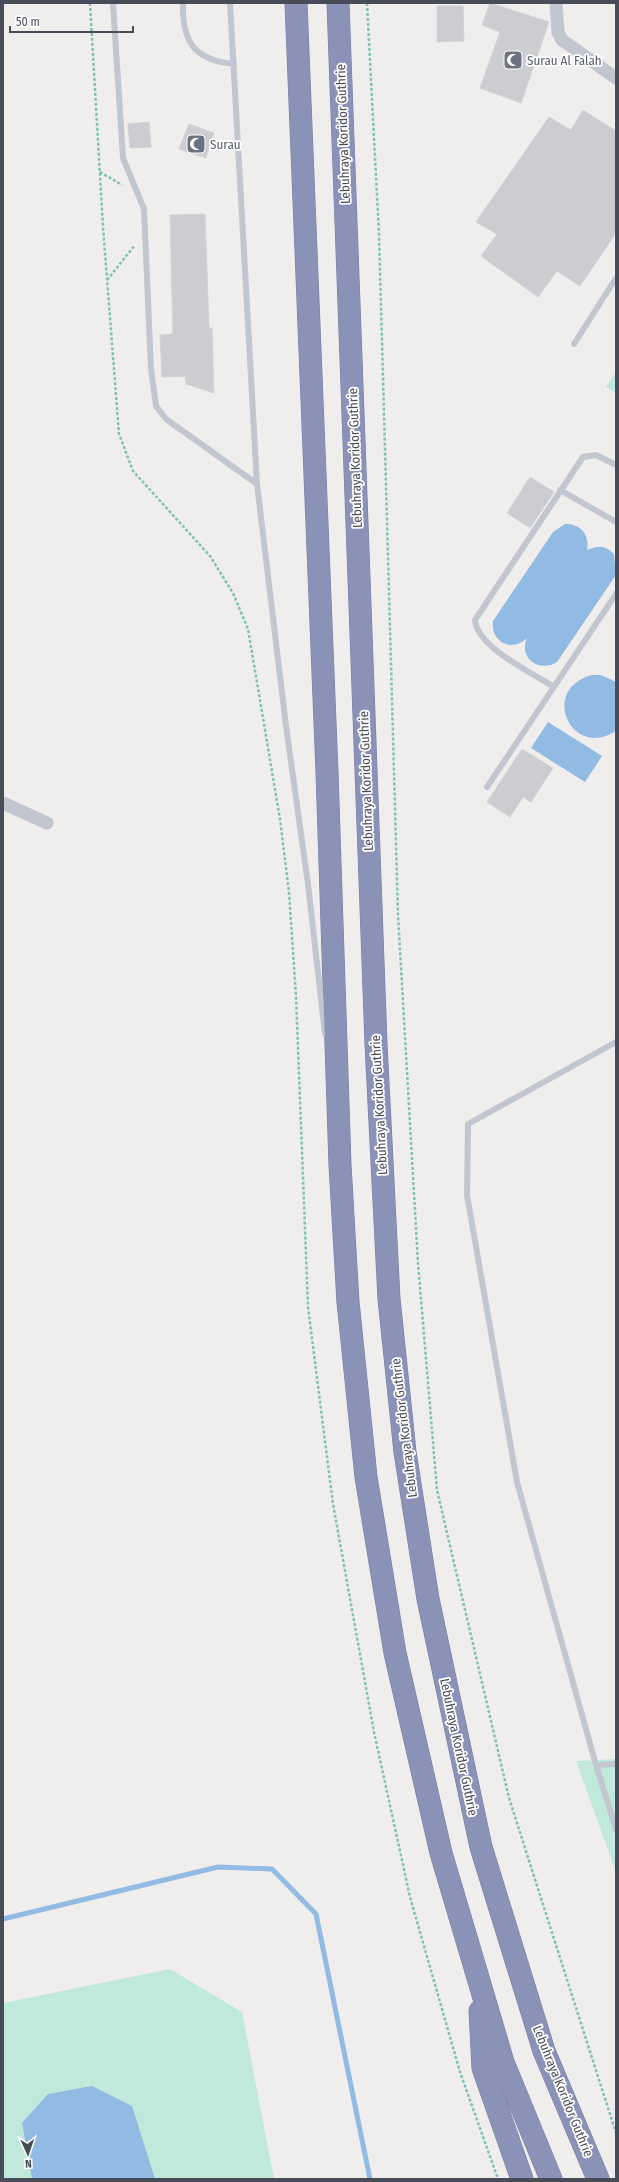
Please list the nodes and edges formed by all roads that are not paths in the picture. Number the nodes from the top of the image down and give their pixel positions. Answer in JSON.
{"nodes":[{"id":1,"x":113,"y":3,"type":"edge"},
{"id":2,"x":183,"y":3,"type":"edge"},
{"id":3,"x":230,"y":3,"type":"edge"},
{"id":4,"x":296,"y":3,"type":"edge"},
{"id":5,"x":338,"y":3,"type":"edge"},
{"id":6,"x":556,"y":3,"type":"edge"},
{"id":7,"x":234,"y":64,"type":"junction"},
{"id":8,"x":616,"y":78,"type":"edge"},
{"id":9,"x":616,"y":278,"type":"edge"},
{"id":10,"x":574,"y":344,"type":"dead end"},
{"id":11,"x":616,"y":465,"type":"edge"},
{"id":12,"x":257,"y":484,"type":"junction"},
{"id":13,"x":560,"y":490,"type":"junction"},
{"id":14,"x":616,"y":522,"type":"edge"},
{"id":15,"x":616,"y":594,"type":"edge"},
{"id":16,"x":554,"y":687,"type":"junction"},
{"id":17,"x":487,"y":788,"type":"dead end"},
{"id":18,"x":3,"y":803,"type":"edge"},
{"id":19,"x":47,"y":823,"type":"dead end"},
{"id":20,"x":326,"y":1040,"type":"dead end"},
{"id":21,"x":616,"y":1042,"type":"edge"},
{"id":22,"x":329,"y":1071,"type":"dead end"},
{"id":23,"x":340,"y":1164,"type":"junction"},
{"id":24,"x":616,"y":1764,"type":"edge"},
{"id":25,"x":596,"y":1765,"type":"junction"},
{"id":26,"x":616,"y":1829,"type":"edge"},
{"id":27,"x":480,"y":1985,"type":"junction"},
{"id":28,"x":522,"y":2179,"type":"edge"},
{"id":29,"x":551,"y":2179,"type":"edge"},
{"id":30,"x":598,"y":2179,"type":"edge"}],
"edges":[{"from":1,"to":12,"type":"lane"},
{"from":2,"to":7,"type":"lane"},
{"from":3,"to":7,"type":"lane"},
{"from":4,"to":23,"type":"highway"},
{"from":5,"to":30,"type":"highway","name":"Lebuhraya Koridor Guthrie"},
{"from":6,"to":8,"type":"street"},
{"from":7,"to":12,"type":"lane"},
{"from":9,"to":10,"type":"lane"},
{"from":11,"to":13,"type":"lane"},
{"from":12,"to":20,"type":"lane"},
{"from":13,"to":14,"type":"lane"},
{"from":13,"to":16,"type":"lane"},
{"from":15,"to":16,"type":"lane"},
{"from":16,"to":17,"type":"lane"},
{"from":18,"to":19,"type":"street"},
{"from":21,"to":25,"type":"lane"},
{"from":22,"to":23,"type":"lane"},
{"from":23,"to":27,"type":"highway"},
{"from":24,"to":25,"type":"lane"},
{"from":25,"to":26,"type":"lane"},
{"from":27,"to":28,"type":"highway"},
{"from":27,"to":29,"type":"highway"}]}
